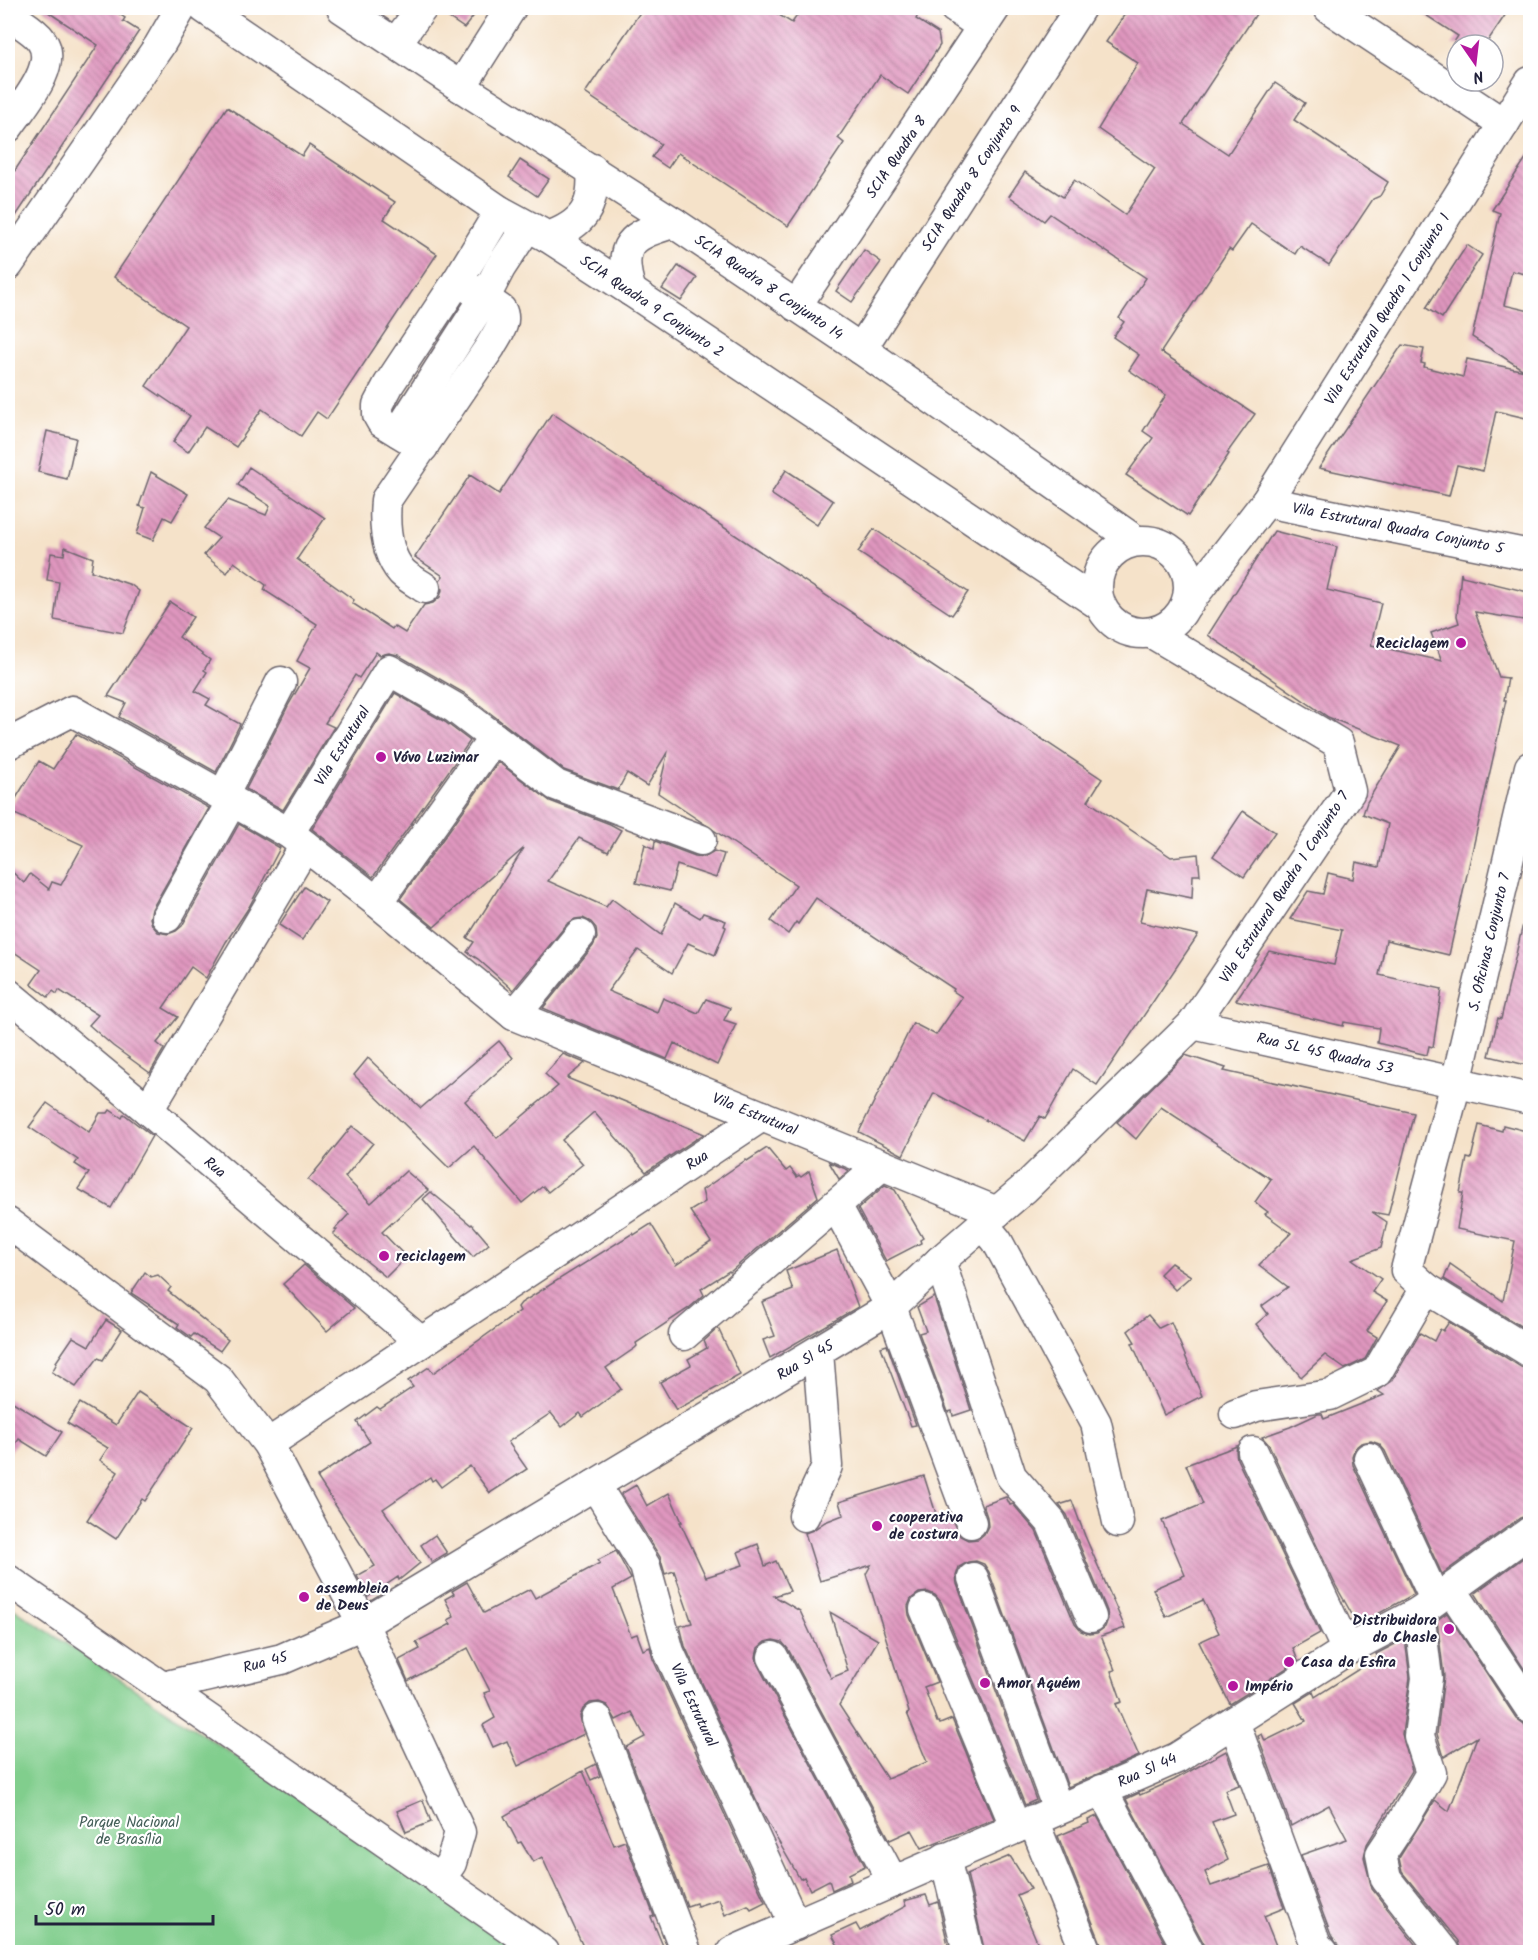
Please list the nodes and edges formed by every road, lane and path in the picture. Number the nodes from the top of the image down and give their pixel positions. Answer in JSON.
{"nodes":[{"id":1,"x":181,"y":8,"type":"edge"},
{"id":2,"x":204,"y":8,"type":"edge"},
{"id":3,"x":342,"y":8,"type":"edge"},
{"id":4,"x":422,"y":8,"type":"edge"},
{"id":5,"x":511,"y":8,"type":"edge"},
{"id":6,"x":955,"y":8,"type":"edge"},
{"id":7,"x":1080,"y":8,"type":"edge"},
{"id":8,"x":1329,"y":8,"type":"edge"},
{"id":9,"x":8,"y":14,"type":"edge"},
{"id":10,"x":989,"y":17,"type":"edge"},
{"id":11,"x":396,"y":43,"type":"junction"},
{"id":12,"x":1530,"y":82,"type":"edge"},
{"id":13,"x":461,"y":87,"type":"junction"},
{"id":14,"x":1504,"y":124,"type":"junction"},
{"id":15,"x":8,"y":127,"type":"edge"},
{"id":16,"x":592,"y":169,"type":"junction"},
{"id":17,"x":500,"y":211,"type":"junction"},
{"id":18,"x":674,"y":223,"type":"junction"},
{"id":19,"x":537,"y":232,"type":"junction"},
{"id":20,"x":8,"y":265,"type":"edge"},
{"id":21,"x":458,"y":280,"type":"junction"},
{"id":22,"x":631,"y":291,"type":"junction"},
{"id":23,"x":484,"y":299,"type":"junction"},
{"id":24,"x":796,"y":306,"type":"junction"},
{"id":25,"x":861,"y":349,"type":"junction"},
{"id":26,"x":411,"y":439,"type":"junction"},
{"id":27,"x":1266,"y":502,"type":"junction"},
{"id":28,"x":1241,"y":534,"type":"junction"},
{"id":29,"x":1150,"y":544,"type":"junction"},
{"id":30,"x":1530,"y":555,"type":"edge"},
{"id":31,"x":425,"y":588,"type":"dead end"},
{"id":32,"x":1187,"y":604,"type":"junction"},
{"id":33,"x":1100,"y":605,"type":"junction"},
{"id":34,"x":1152,"y":633,"type":"junction"},
{"id":35,"x":281,"y":682,"type":"dead end"},
{"id":36,"x":494,"y":738,"type":"junction"},
{"id":37,"x":8,"y":744,"type":"edge"},
{"id":38,"x":1530,"y":767,"type":"edge"},
{"id":39,"x":227,"y":799,"type":"junction"},
{"id":40,"x":297,"y":839,"type":"junction"},
{"id":41,"x":701,"y":840,"type":"dead end"},
{"id":42,"x":377,"y":902,"type":"junction"},
{"id":43,"x":167,"y":917,"type":"dead end"},
{"id":44,"x":580,"y":935,"type":"dead end"},
{"id":45,"x":8,"y":994,"type":"edge"},
{"id":46,"x":514,"y":1015,"type":"junction"},
{"id":47,"x":1193,"y":1024,"type":"junction"},
{"id":48,"x":1456,"y":1083,"type":"junction"},
{"id":49,"x":1530,"y":1099,"type":"edge"},
{"id":50,"x":148,"y":1110,"type":"junction"},
{"id":51,"x":762,"y":1116,"type":"junction"},
{"id":52,"x":882,"y":1165,"type":"junction"},
{"id":53,"x":836,"y":1205,"type":"junction"},
{"id":54,"x":990,"y":1218,"type":"junction"},
{"id":55,"x":8,"y":1222,"type":"edge"},
{"id":56,"x":940,"y":1261,"type":"junction"},
{"id":57,"x":1426,"y":1288,"type":"junction"},
{"id":58,"x":891,"y":1307,"type":"junction"},
{"id":59,"x":684,"y":1335,"type":"dead end"},
{"id":60,"x":421,"y":1342,"type":"junction"},
{"id":61,"x":818,"y":1352,"type":"junction"},
{"id":62,"x":1530,"y":1352,"type":"edge"},
{"id":63,"x":1235,"y":1414,"type":"dead end"},
{"id":64,"x":268,"y":1444,"type":"junction"},
{"id":65,"x":1253,"y":1452,"type":"dead end"},
{"id":66,"x":1369,"y":1458,"type":"dead end"},
{"id":67,"x":595,"y":1485,"type":"junction"},
{"id":68,"x":804,"y":1516,"type":"dead end"},
{"id":69,"x":1118,"y":1522,"type":"dead end"},
{"id":70,"x":971,"y":1523,"type":"dead end"},
{"id":71,"x":1530,"y":1532,"type":"edge"},
{"id":72,"x":973,"y":1578,"type":"dead end"},
{"id":73,"x":8,"y":1580,"type":"edge"},
{"id":74,"x":1435,"y":1600,"type":"junction"},
{"id":75,"x":925,"y":1609,"type":"dead end"},
{"id":76,"x":1091,"y":1617,"type":"dead end"},
{"id":77,"x":363,"y":1624,"type":"junction"},
{"id":78,"x":1347,"y":1650,"type":"junction"},
{"id":79,"x":773,"y":1657,"type":"dead end"},
{"id":80,"x":162,"y":1687,"type":"junction"},
{"id":81,"x":1530,"y":1708,"type":"edge"},
{"id":82,"x":597,"y":1719,"type":"dead end"},
{"id":83,"x":1234,"y":1722,"type":"junction"},
{"id":84,"x":1102,"y":1790,"type":"junction"},
{"id":85,"x":1036,"y":1819,"type":"junction"},
{"id":86,"x":945,"y":1858,"type":"junction"},
{"id":87,"x":439,"y":1880,"type":"junction"},
{"id":88,"x":893,"y":1882,"type":"junction"},
{"id":89,"x":795,"y":1925,"type":"junction"},
{"id":90,"x":544,"y":1953,"type":"edge"},
{"id":91,"x":686,"y":1953,"type":"edge"},
{"id":92,"x":732,"y":1953,"type":"edge"},
{"id":93,"x":968,"y":1953,"type":"edge"},
{"id":94,"x":1086,"y":1953,"type":"edge"},
{"id":95,"x":1189,"y":1953,"type":"edge"},
{"id":96,"x":1323,"y":1953,"type":"edge"},
{"id":97,"x":1444,"y":1953,"type":"edge"}],
"edges":[{"from":1,"to":20,"type":"street"},
{"from":2,"to":17,"type":"street","name":"SCIA Quadra 9 Conjunto 2"},
{"from":3,"to":11,"type":"street","name":"SCIA Quadra 8 Conjunto 14"},
{"from":4,"to":11,"type":"street"},
{"from":5,"to":13,"type":"street"},
{"from":6,"to":10,"type":"street"},
{"from":7,"to":25,"type":"street","name":"SCIA Quadra 8 Conjunto 9"},
{"from":8,"to":14,"type":"street"},
{"from":9,"to":15,"type":"street"},
{"from":10,"to":24,"type":"street","name":"SCIA Quadra 8"},
{"from":11,"to":13,"type":"street","name":"SCIA Quadra 8 Conjunto 14"},
{"from":12,"to":14,"type":"street","name":"Vila Estrutural Quadra 1 Conjunto 1"},
{"from":13,"to":16,"type":"street","name":"SCIA Quadra 8 Conjunto 14"},
{"from":14,"to":27,"type":"street","name":"Vila Estrutural Quadra 1 Conjunto 1"},
{"from":16,"to":18,"type":"street","name":"SCIA Quadra 8 Conjunto 14"},
{"from":16,"to":19,"type":"street"},
{"from":17,"to":19,"type":"street","name":"SCIA Quadra 9 Conjunto 2"},
{"from":17,"to":21,"type":"street"},
{"from":18,"to":22,"type":"street"},
{"from":18,"to":24,"type":"street","name":"SCIA Quadra 8 Conjunto 14"},
{"from":19,"to":22,"type":"street","name":"SCIA Quadra 9 Conjunto 2"},
{"from":19,"to":23,"type":"street"},
{"from":21,"to":23,"type":"street"},
{"from":21,"to":26,"type":"street"},
{"from":22,"to":33,"type":"street","name":"SCIA Quadra 9 Conjunto 2"},
{"from":23,"to":26,"type":"street"},
{"from":24,"to":25,"type":"street","name":"SCIA Quadra 8 Conjunto 14"},
{"from":25,"to":29,"type":"street","name":"SCIA Quadra 8 Conjunto 14"},
{"from":26,"to":31,"type":"street"},
{"from":27,"to":28,"type":"street","name":"Vila Estrutural Quadra 1 Conjunto 1"},
{"from":27,"to":30,"type":"street","name":"Vila Estrutural Quadra Conjunto 5"},
{"from":28,"to":29,"type":"street"},
{"from":28,"to":32,"type":"street","name":"Vila Estrutural Quadra 1 Conjunto 1"},
{"from":29,"to":32,"type":"street"},
{"from":29,"to":33,"type":"street"},
{"from":32,"to":34,"type":"street"},
{"from":33,"to":34,"type":"street"},
{"from":34,"to":47,"type":"street","name":"Vila Estrutural Quadra 1 Conjunto 7"},
{"from":35,"to":39,"type":"street"},
{"from":36,"to":40,"type":"street","name":"Vila Estrutural"},
{"from":36,"to":41,"type":"street","name":"Vila Estrutural"},
{"from":36,"to":42,"type":"street"},
{"from":37,"to":39,"type":"street"},
{"from":38,"to":48,"type":"street","name":"S. Oficinas Conjunto 7"},
{"from":39,"to":40,"type":"street"},
{"from":39,"to":43,"type":"street"},
{"from":40,"to":42,"type":"street","name":"Vila Estrutural"},
{"from":40,"to":50,"type":"street"},
{"from":42,"to":46,"type":"street","name":"Vila Estrutural"},
{"from":44,"to":46,"type":"street"},
{"from":45,"to":50,"type":"street","name":"Rua"},
{"from":46,"to":51,"type":"street","name":"Vila Estrutural"},
{"from":47,"to":48,"type":"street","name":"Rua SL 45 Quadra 53"},
{"from":47,"to":54,"type":"street","name":"Rua Sl 45"},
{"from":48,"to":49,"type":"street","name":"Rua SL 45 Quadra 53"},
{"from":48,"to":57,"type":"street","name":"S. Oficinas Conjunto 7"},
{"from":50,"to":60,"type":"street","name":"Rua"},
{"from":51,"to":52,"type":"street","name":"Vila Estrutural"},
{"from":51,"to":60,"type":"street","name":"Rua"},
{"from":52,"to":53,"type":"street"},
{"from":52,"to":54,"type":"street","name":"Vila Estrutural"},
{"from":53,"to":58,"type":"street"},
{"from":53,"to":59,"type":"street"},
{"from":54,"to":56,"type":"street","name":"Rua Sl 45"},
{"from":54,"to":69,"type":"street"},
{"from":55,"to":64,"type":"street"},
{"from":56,"to":58,"type":"street","name":"Rua Sl 45"},
{"from":56,"to":76,"type":"street"},
{"from":57,"to":62,"type":"street"},
{"from":57,"to":63,"type":"street"},
{"from":58,"to":61,"type":"street","name":"Rua Sl 45"},
{"from":58,"to":70,"type":"street"},
{"from":60,"to":64,"type":"street","name":"Rua"},
{"from":61,"to":67,"type":"street","name":"Rua Sl 45"},
{"from":61,"to":68,"type":"street"},
{"from":64,"to":77,"type":"street"},
{"from":65,"to":78,"type":"street"},
{"from":66,"to":74,"type":"street"},
{"from":67,"to":77,"type":"street","name":"Rua Sl 45"},
{"from":67,"to":89,"type":"street","name":"Vila Estrutural"},
{"from":71,"to":74,"type":"street","name":"Rua Sl 44"},
{"from":72,"to":85,"type":"street"},
{"from":73,"to":80,"type":"street"},
{"from":74,"to":78,"type":"street","name":"Rua Sl 44"},
{"from":74,"to":81,"type":"street"},
{"from":74,"to":97,"type":"street"},
{"from":75,"to":85,"type":"street"},
{"from":77,"to":80,"type":"street","name":"Rua 45"},
{"from":77,"to":87,"type":"street"},
{"from":78,"to":83,"type":"street","name":"Rua Sl 44"},
{"from":79,"to":88,"type":"street"},
{"from":80,"to":87,"type":"street"},
{"from":82,"to":91,"type":"street"},
{"from":83,"to":84,"type":"street","name":"Rua Sl 44"},
{"from":83,"to":96,"type":"street"},
{"from":84,"to":85,"type":"street","name":"Rua Sl 44"},
{"from":84,"to":95,"type":"street"},
{"from":85,"to":86,"type":"street","name":"Rua Sl 44"},
{"from":85,"to":94,"type":"street"},
{"from":86,"to":88,"type":"street","name":"Rua Sl 44"},
{"from":86,"to":93,"type":"street"},
{"from":87,"to":90,"type":"street"},
{"from":88,"to":89,"type":"street","name":"Rua Sl 44"},
{"from":89,"to":92,"type":"street","name":"Rua Sl 44"}]}
